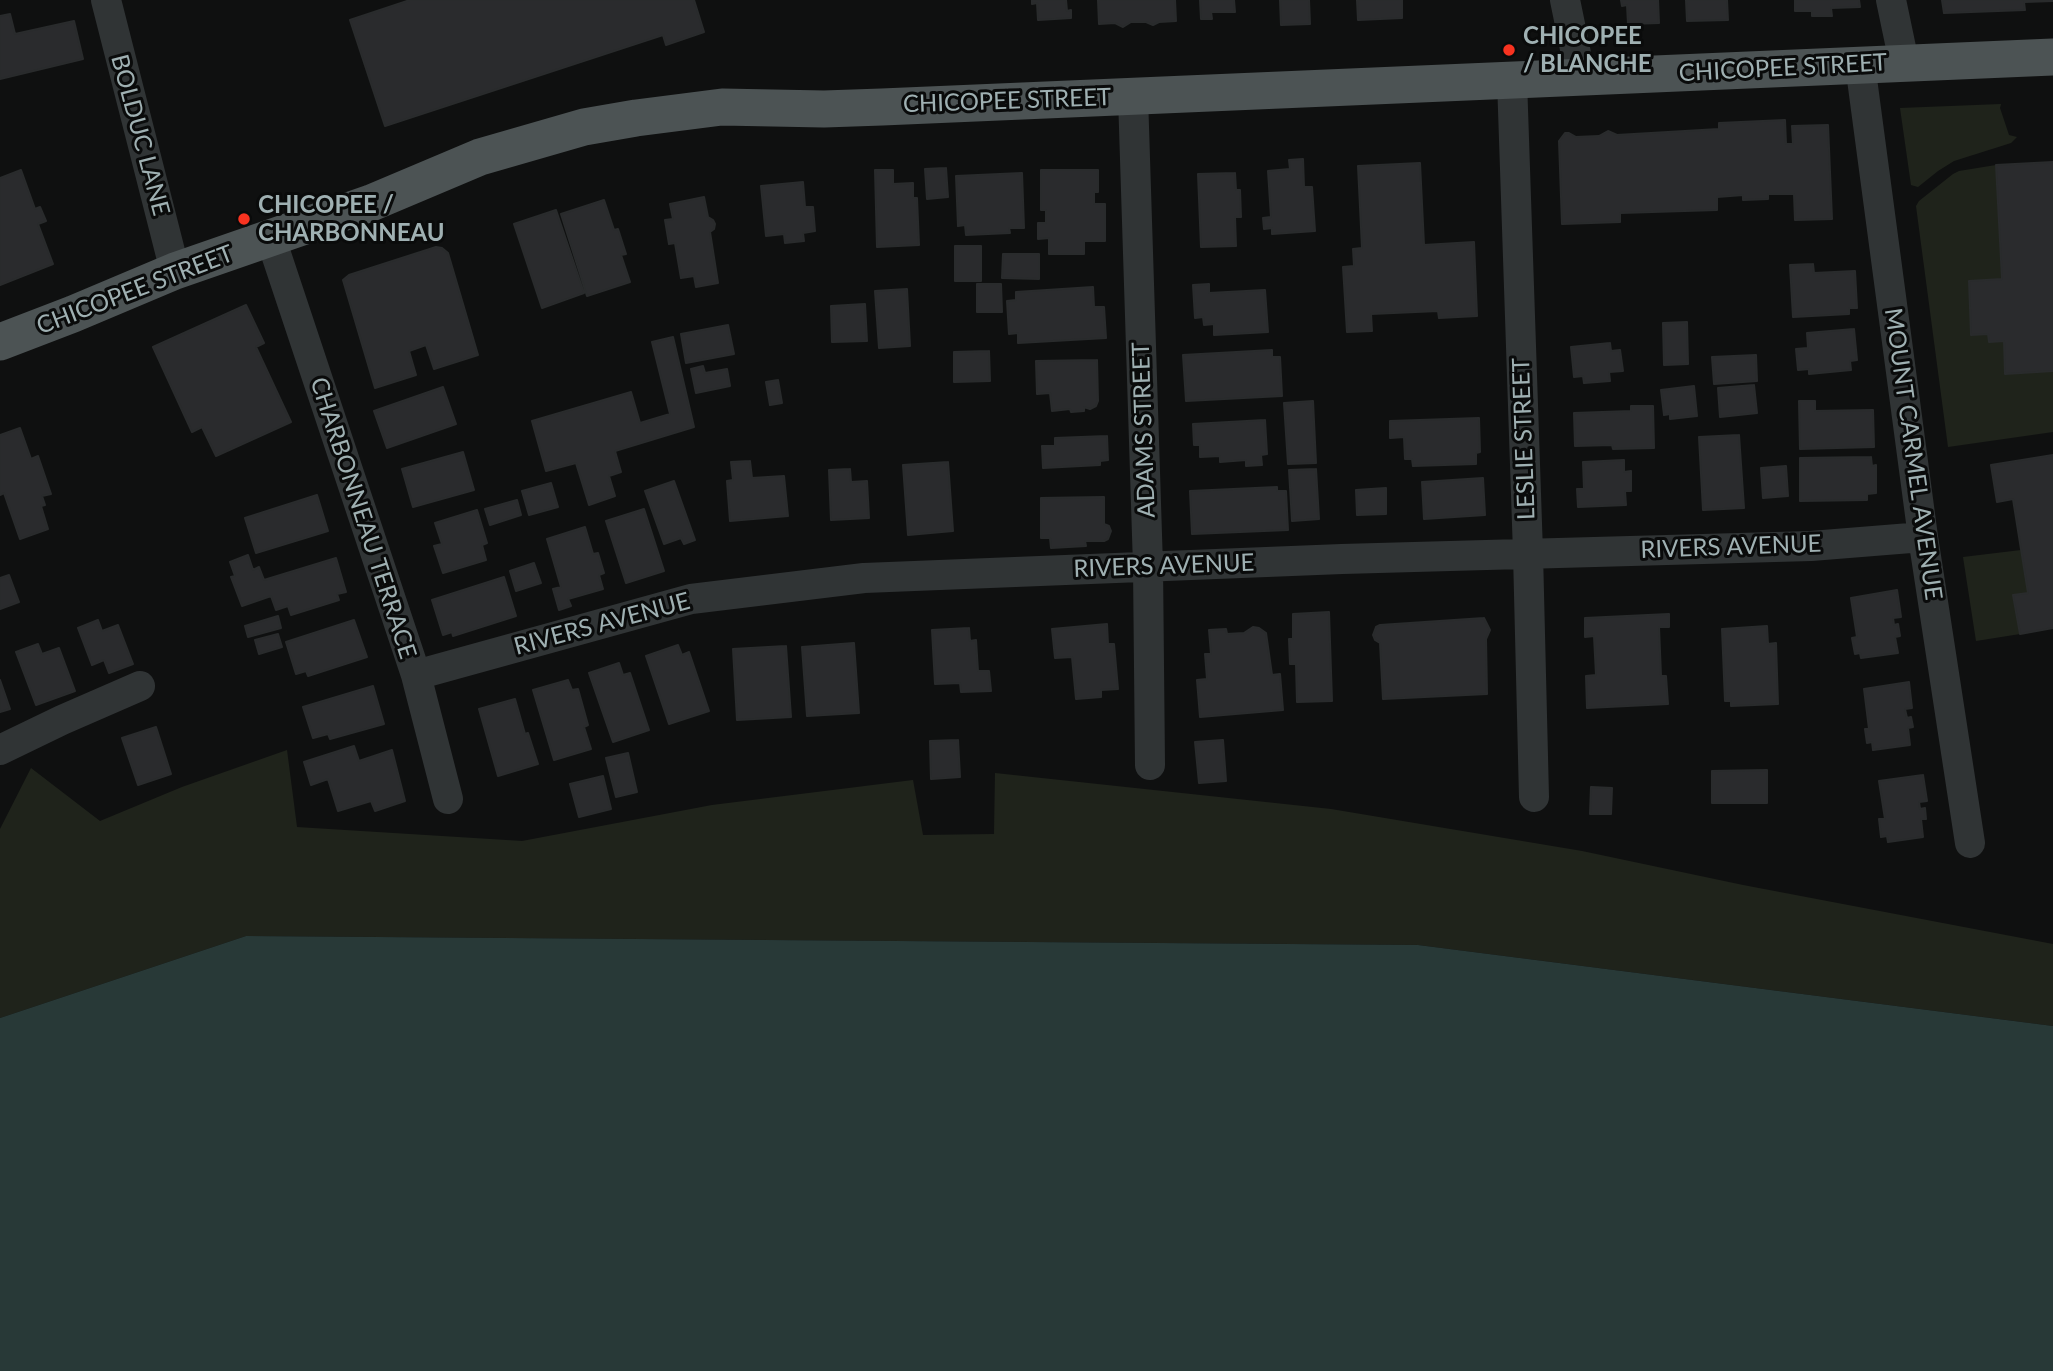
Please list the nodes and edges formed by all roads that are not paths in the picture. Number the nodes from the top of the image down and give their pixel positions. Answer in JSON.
{"nodes":[{"id":1,"x":106,"y":0,"type":"edge"},
{"id":2,"x":1565,"y":0,"type":"edge"},
{"id":3,"x":1891,"y":0,"type":"edge"},
{"id":4,"x":2053,"y":57,"type":"edge"},
{"id":5,"x":1904,"y":62,"type":"junction"},
{"id":6,"x":1860,"y":64,"type":"junction"},
{"id":7,"x":1581,"y":78,"type":"junction"},
{"id":8,"x":1512,"y":80,"type":"junction"},
{"id":9,"x":1133,"y":96,"type":"junction"},
{"id":10,"x":271,"y":239,"type":"junction"},
{"id":11,"x":175,"y":271,"type":"junction"},
{"id":12,"x":0,"y":342,"type":"edge"},
{"id":13,"x":1923,"y":537,"type":"junction"},
{"id":14,"x":1528,"y":553,"type":"junction"},
{"id":15,"x":1148,"y":566,"type":"junction"},
{"id":16,"x":416,"y":675,"type":"junction"},
{"id":17,"x":140,"y":687,"type":"dead end"},
{"id":18,"x":0,"y":750,"type":"edge"},
{"id":19,"x":1150,"y":765,"type":"dead end"},
{"id":20,"x":1534,"y":797,"type":"dead end"},
{"id":21,"x":448,"y":799,"type":"dead end"},
{"id":22,"x":1970,"y":843,"type":"dead end"}],
"edges":[{"from":1,"to":11,"type":"street","name":"BOLDUC LANE"},
{"from":2,"to":7,"type":"street"},
{"from":3,"to":5,"type":"street"},
{"from":4,"to":5,"type":"main road","name":"CHICOPEE STREET"},
{"from":5,"to":6,"type":"main road","name":"CHICOPEE STREET"},
{"from":6,"to":7,"type":"main road","name":"CHICOPEE STREET"},
{"from":6,"to":13,"type":"street","name":"MOUNT CARMEL AVENUE"},
{"from":7,"to":8,"type":"main road","name":"CHICOPEE STREET"},
{"from":8,"to":9,"type":"main road","name":"CHICOPEE STREET"},
{"from":8,"to":14,"type":"street","name":"LESLIE STREET"},
{"from":9,"to":10,"type":"main road","name":"CHICOPEE STREET"},
{"from":9,"to":15,"type":"street","name":"ADAMS STREET"},
{"from":10,"to":11,"type":"main road","name":"CHICOPEE STREET"},
{"from":10,"to":16,"type":"street","name":"CHARBONNEAU TERRACE"},
{"from":11,"to":12,"type":"main road","name":"CHICOPEE STREET"},
{"from":13,"to":14,"type":"street","name":"RIVERS AVENUE"},
{"from":13,"to":22,"type":"street","name":"MOUNT CARMEL AVENUE"},
{"from":14,"to":15,"type":"street","name":"RIVERS AVENUE"},
{"from":14,"to":20,"type":"street","name":"LESLIE STREET"},
{"from":15,"to":16,"type":"street","name":"RIVERS AVENUE"},
{"from":15,"to":19,"type":"street","name":"ADAMS STREET"},
{"from":16,"to":21,"type":"street","name":"CHARBONNEAU TERRACE"},
{"from":17,"to":18,"type":"street"}]}
